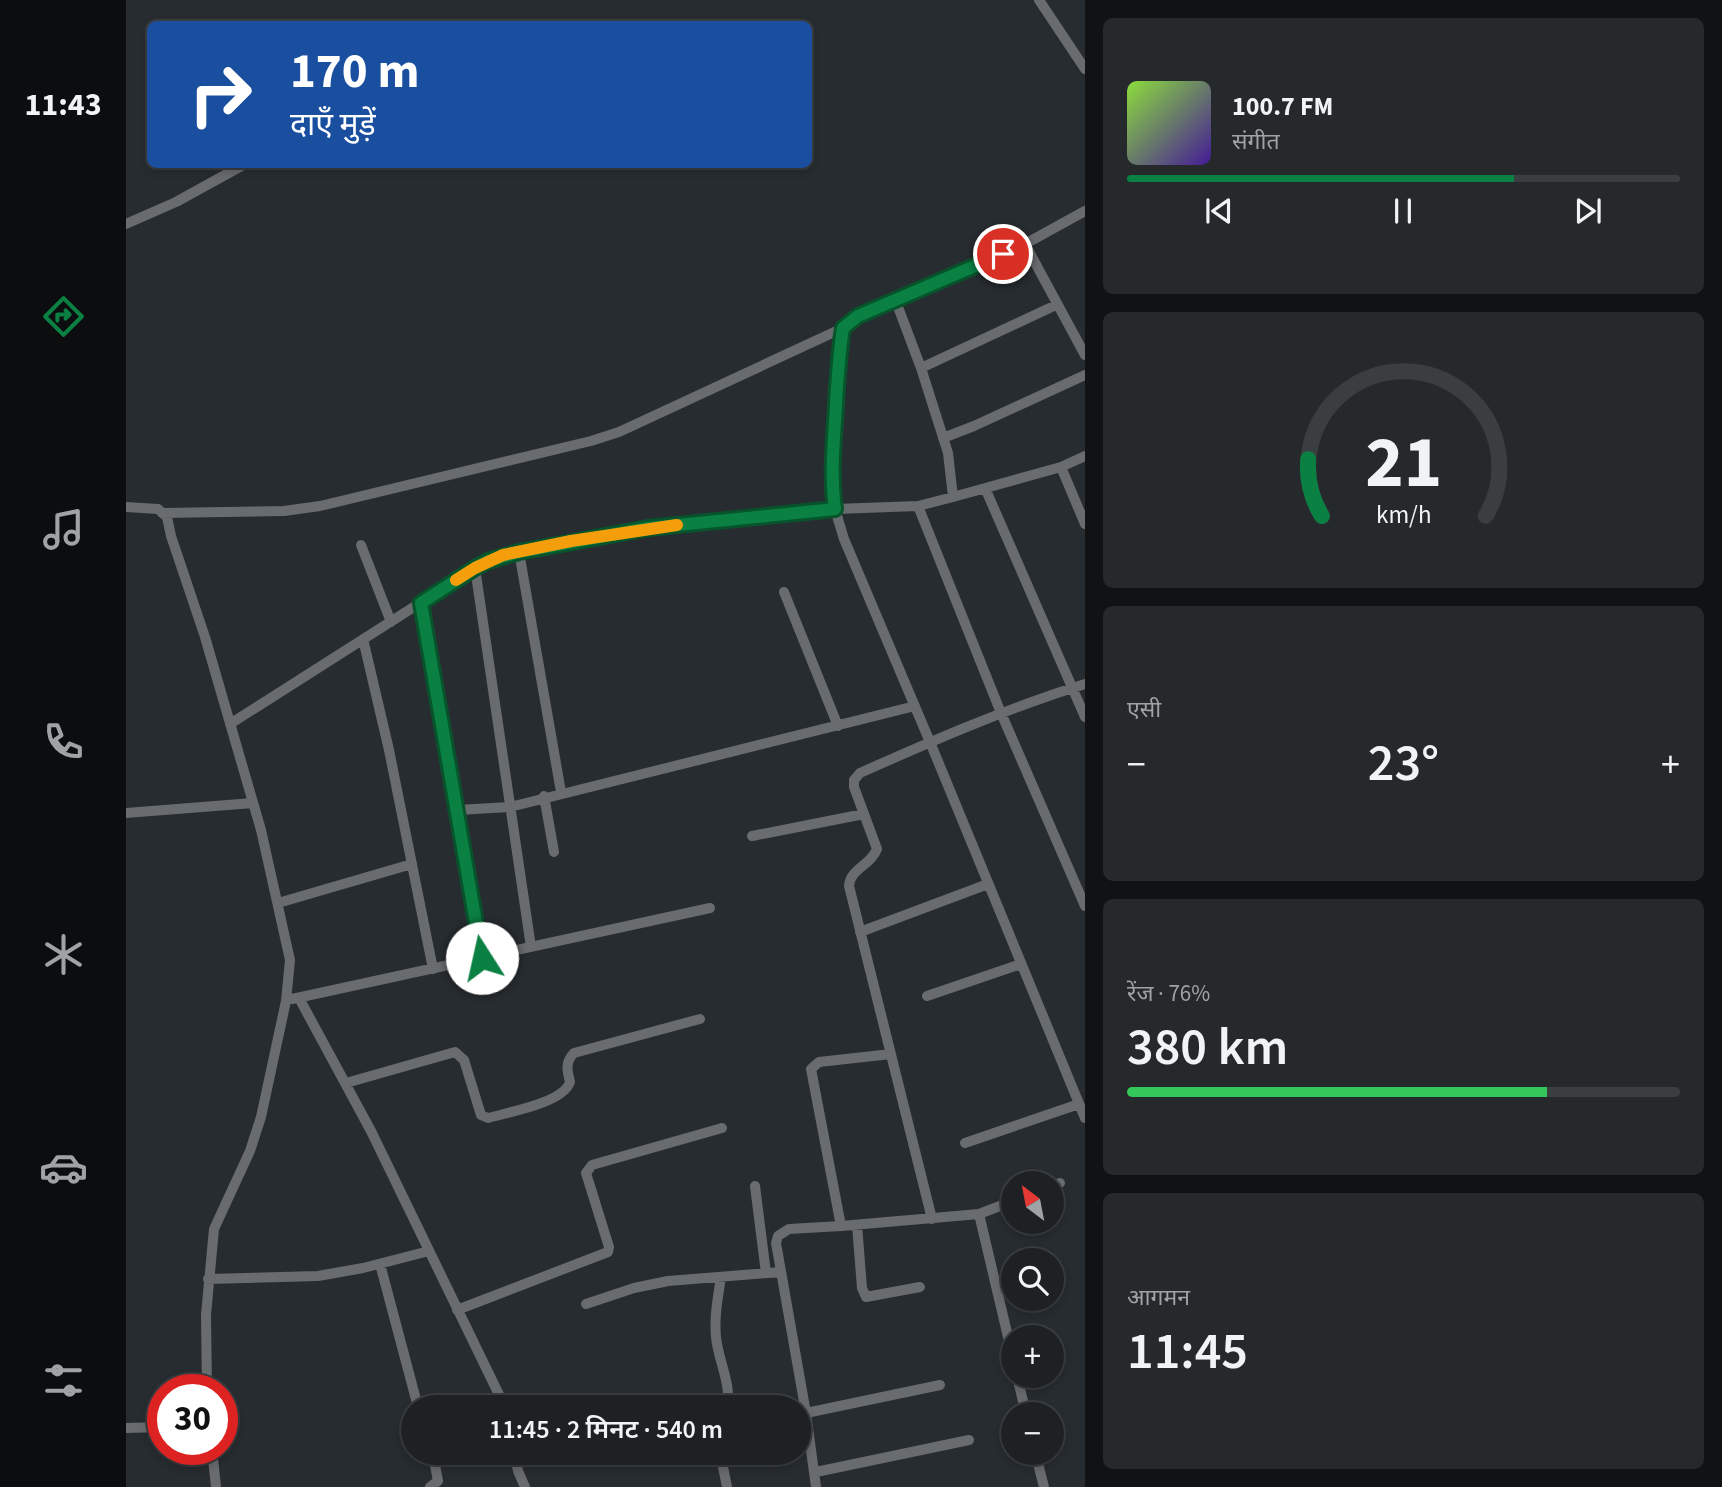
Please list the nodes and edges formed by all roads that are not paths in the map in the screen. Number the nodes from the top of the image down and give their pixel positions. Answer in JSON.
{"nodes":[{"id":1,"x":1040,"y":0,"type":"edge"},
{"id":2,"x":1085,"y":69,"type":"edge"},
{"id":3,"x":238,"y":168,"type":"edge"},
{"id":4,"x":1085,"y":211,"type":"edge"},
{"id":5,"x":126,"y":224,"type":"edge"},
{"id":6,"x":1025,"y":244,"type":"junction"},
{"id":7,"x":895,"y":299,"type":"junction"},
{"id":8,"x":1056,"y":305,"type":"junction"},
{"id":9,"x":843,"y":328,"type":"junction"},
{"id":10,"x":1085,"y":355,"type":"edge"},
{"id":11,"x":921,"y":368,"type":"junction"},
{"id":12,"x":1085,"y":374,"type":"edge"},
{"id":13,"x":943,"y":438,"type":"junction"},
{"id":14,"x":1085,"y":456,"type":"edge"},
{"id":15,"x":1061,"y":467,"type":"junction"},
{"id":16,"x":985,"y":488,"type":"junction"},
{"id":17,"x":953,"y":497,"type":"junction"},
{"id":18,"x":918,"y":506,"type":"junction"},
{"id":19,"x":126,"y":507,"type":"edge"},
{"id":20,"x":835,"y":509,"type":"junction"},
{"id":21,"x":162,"y":513,"type":"junction"},
{"id":22,"x":1085,"y":524,"type":"edge"},
{"id":23,"x":361,"y":545,"type":"dead end"},
{"id":24,"x":519,"y":552,"type":"junction"},
{"id":25,"x":475,"y":568,"type":"junction"},
{"id":26,"x":783,"y":592,"type":"dead end"},
{"id":27,"x":421,"y":603,"type":"junction"},
{"id":28,"x":391,"y":622,"type":"junction"},
{"id":29,"x":362,"y":639,"type":"junction"},
{"id":30,"x":1085,"y":684,"type":"edge"},
{"id":31,"x":1073,"y":688,"type":"junction"},
{"id":32,"x":915,"y":706,"type":"junction"},
{"id":33,"x":1001,"y":713,"type":"junction"},
{"id":34,"x":1085,"y":717,"type":"edge"},
{"id":35,"x":230,"y":724,"type":"junction"},
{"id":36,"x":838,"y":726,"type":"junction"},
{"id":37,"x":930,"y":742,"type":"junction"},
{"id":38,"x":561,"y":792,"type":"junction"},
{"id":39,"x":544,"y":796,"type":"junction"},
{"id":40,"x":253,"y":803,"type":"junction"},
{"id":41,"x":510,"y":807,"type":"junction"},
{"id":42,"x":457,"y":810,"type":"junction"},
{"id":43,"x":126,"y":813,"type":"edge"},
{"id":44,"x":864,"y":814,"type":"junction"},
{"id":45,"x":752,"y":836,"type":"dead end"},
{"id":46,"x":554,"y":852,"type":"dead end"},
{"id":47,"x":412,"y":864,"type":"junction"},
{"id":48,"x":988,"y":884,"type":"junction"},
{"id":49,"x":278,"y":903,"type":"junction"},
{"id":50,"x":1085,"y":906,"type":"edge"},
{"id":51,"x":710,"y":908,"type":"dead end"},
{"id":52,"x":860,"y":932,"type":"junction"},
{"id":53,"x":531,"y":947,"type":"junction"},
{"id":54,"x":482,"y":958,"type":"junction"},
{"id":55,"x":1021,"y":964,"type":"junction"},
{"id":56,"x":433,"y":969,"type":"junction"},
{"id":57,"x":927,"y":996,"type":"dead end"},
{"id":58,"x":299,"y":998,"type":"junction"},
{"id":59,"x":286,"y":1001,"type":"junction"},
{"id":60,"x":700,"y":1019,"type":"dead end"},
{"id":61,"x":891,"y":1054,"type":"junction"},
{"id":62,"x":346,"y":1083,"type":"junction"},
{"id":63,"x":1079,"y":1104,"type":"junction"},
{"id":64,"x":1085,"y":1118,"type":"edge"},
{"id":65,"x":723,"y":1128,"type":"dead end"},
{"id":66,"x":965,"y":1143,"type":"dead end"},
{"id":67,"x":755,"y":1186,"type":"dead end"},
{"id":68,"x":1001,"y":1206,"type":"edge"},
{"id":69,"x":979,"y":1214,"type":"junction"},
{"id":70,"x":932,"y":1219,"type":"junction"},
{"id":71,"x":857,"y":1225,"type":"junction"},
{"id":72,"x":841,"y":1226,"type":"junction"},
{"id":73,"x":429,"y":1251,"type":"junction"},
{"id":74,"x":380,"y":1264,"type":"junction"},
{"id":75,"x":781,"y":1272,"type":"junction"},
{"id":76,"x":766,"y":1273,"type":"junction"},
{"id":77,"x":721,"y":1277,"type":"junction"},
{"id":78,"x":208,"y":1279,"type":"junction"},
{"id":79,"x":920,"y":1287,"type":"dead end"},
{"id":80,"x":586,"y":1304,"type":"dead end"},
{"id":81,"x":457,"y":1310,"type":"junction"},
{"id":82,"x":1005,"y":1325,"type":"edge"},
{"id":83,"x":207,"y":1374,"type":"edge"},
{"id":84,"x":940,"y":1384,"type":"dead end"},
{"id":85,"x":415,"y":1395,"type":"edge"},
{"id":86,"x":499,"y":1395,"type":"edge"},
{"id":87,"x":729,"y":1395,"type":"edge"},
{"id":88,"x":803,"y":1395,"type":"edge"},
{"id":89,"x":811,"y":1412,"type":"edge"},
{"id":90,"x":147,"y":1427,"type":"edge"},
{"id":91,"x":126,"y":1428,"type":"edge"},
{"id":92,"x":969,"y":1440,"type":"dead end"},
{"id":93,"x":811,"y":1442,"type":"edge"},
{"id":94,"x":214,"y":1465,"type":"edge"},
{"id":95,"x":435,"y":1465,"type":"edge"},
{"id":96,"x":517,"y":1465,"type":"edge"},
{"id":97,"x":723,"y":1465,"type":"edge"},
{"id":98,"x":1038,"y":1465,"type":"edge"},
{"id":99,"x":816,"y":1472,"type":"junction"},
{"id":100,"x":216,"y":1487,"type":"edge"},
{"id":101,"x":430,"y":1487,"type":"edge"},
{"id":102,"x":524,"y":1487,"type":"edge"},
{"id":103,"x":727,"y":1487,"type":"edge"},
{"id":104,"x":816,"y":1487,"type":"edge"},
{"id":105,"x":1044,"y":1487,"type":"edge"}],
"edges":[{"from":1,"to":2,"type":"street"},
{"from":3,"to":5,"type":"street"},
{"from":4,"to":6,"type":"street"},
{"from":6,"to":7,"type":"street"},
{"from":6,"to":8,"type":"street"},
{"from":7,"to":9,"type":"street"},
{"from":7,"to":11,"type":"street"},
{"from":8,"to":10,"type":"street"},
{"from":8,"to":11,"type":"street"},
{"from":9,"to":20,"type":"street"},
{"from":9,"to":21,"type":"street"},
{"from":11,"to":13,"type":"street"},
{"from":12,"to":13,"type":"street"},
{"from":13,"to":17,"type":"street"},
{"from":14,"to":15,"type":"street"},
{"from":15,"to":16,"type":"street"},
{"from":15,"to":22,"type":"street"},
{"from":16,"to":17,"type":"street"},
{"from":16,"to":31,"type":"street"},
{"from":17,"to":18,"type":"street"},
{"from":18,"to":20,"type":"street"},
{"from":18,"to":33,"type":"street"},
{"from":19,"to":21,"type":"street"},
{"from":20,"to":24,"type":"street"},
{"from":20,"to":32,"type":"street"},
{"from":21,"to":35,"type":"street"},
{"from":23,"to":28,"type":"street"},
{"from":24,"to":25,"type":"street"},
{"from":24,"to":38,"type":"street"},
{"from":25,"to":27,"type":"street"},
{"from":25,"to":41,"type":"street"},
{"from":26,"to":36,"type":"street"},
{"from":27,"to":28,"type":"street"},
{"from":27,"to":42,"type":"street"},
{"from":28,"to":29,"type":"street"},
{"from":29,"to":35,"type":"street"},
{"from":29,"to":47,"type":"street"},
{"from":30,"to":31,"type":"street"},
{"from":31,"to":33,"type":"street"},
{"from":31,"to":34,"type":"street"},
{"from":32,"to":36,"type":"street"},
{"from":32,"to":37,"type":"street"},
{"from":33,"to":37,"type":"street"},
{"from":33,"to":50,"type":"street"},
{"from":35,"to":40,"type":"street"},
{"from":36,"to":38,"type":"street"},
{"from":37,"to":44,"type":"street"},
{"from":37,"to":48,"type":"street"},
{"from":38,"to":39,"type":"street"},
{"from":39,"to":41,"type":"street"},
{"from":39,"to":46,"type":"street"},
{"from":40,"to":43,"type":"street"},
{"from":40,"to":49,"type":"street"},
{"from":41,"to":42,"type":"street"},
{"from":41,"to":53,"type":"street"},
{"from":42,"to":54,"type":"street"},
{"from":44,"to":45,"type":"street"},
{"from":44,"to":52,"type":"street"},
{"from":47,"to":49,"type":"street"},
{"from":47,"to":56,"type":"street"},
{"from":48,"to":52,"type":"street"},
{"from":48,"to":55,"type":"street"},
{"from":49,"to":59,"type":"street"},
{"from":51,"to":53,"type":"street"},
{"from":52,"to":61,"type":"street"},
{"from":53,"to":54,"type":"street"},
{"from":54,"to":56,"type":"street"},
{"from":55,"to":57,"type":"street"},
{"from":55,"to":63,"type":"street"},
{"from":56,"to":58,"type":"street"},
{"from":58,"to":59,"type":"street"},
{"from":58,"to":62,"type":"street"},
{"from":59,"to":78,"type":"street"},
{"from":60,"to":62,"type":"street"},
{"from":61,"to":70,"type":"street"},
{"from":61,"to":72,"type":"street"},
{"from":62,"to":73,"type":"street"},
{"from":63,"to":64,"type":"street"},
{"from":63,"to":66,"type":"street"},
{"from":65,"to":81,"type":"street"},
{"from":67,"to":76,"type":"street"},
{"from":68,"to":69,"type":"street"},
{"from":69,"to":70,"type":"street"},
{"from":69,"to":82,"type":"street"},
{"from":70,"to":71,"type":"street"},
{"from":71,"to":72,"type":"street"},
{"from":71,"to":79,"type":"street"},
{"from":72,"to":75,"type":"street"},
{"from":73,"to":74,"type":"street"},
{"from":73,"to":81,"type":"street"},
{"from":74,"to":78,"type":"street"},
{"from":74,"to":85,"type":"street"},
{"from":75,"to":76,"type":"street"},
{"from":75,"to":88,"type":"street"},
{"from":76,"to":77,"type":"street"},
{"from":77,"to":80,"type":"street"},
{"from":77,"to":87,"type":"street"},
{"from":78,"to":83,"type":"street"},
{"from":81,"to":86,"type":"street"},
{"from":84,"to":89,"type":"street"},
{"from":90,"to":91,"type":"street"},
{"from":92,"to":99,"type":"street"},
{"from":93,"to":99,"type":"street"},
{"from":94,"to":100,"type":"street"},
{"from":95,"to":101,"type":"street"},
{"from":96,"to":102,"type":"street"},
{"from":97,"to":103,"type":"street"},
{"from":98,"to":105,"type":"street"},
{"from":99,"to":104,"type":"street"}]}
